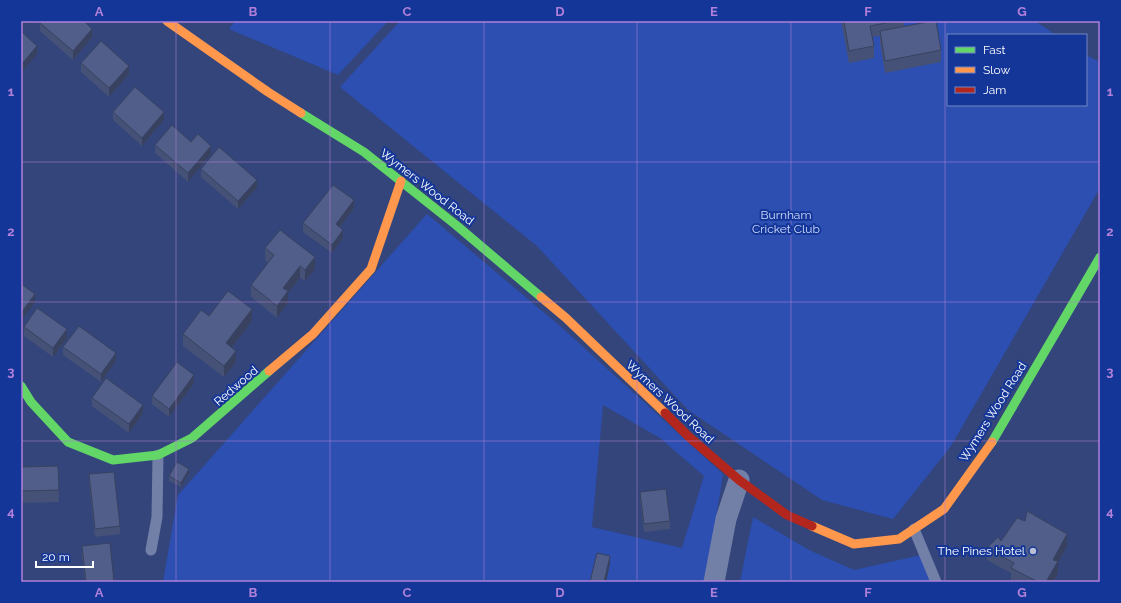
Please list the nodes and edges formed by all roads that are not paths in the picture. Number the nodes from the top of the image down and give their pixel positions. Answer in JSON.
{"nodes":[{"id":1,"x":168,"y":21,"type":"edge"},
{"id":2,"x":401,"y":181,"type":"junction"},
{"id":3,"x":1100,"y":257,"type":"edge"},
{"id":4,"x":21,"y":386,"type":"edge"},
{"id":5,"x":158,"y":455,"type":"junction"},
{"id":6,"x":739,"y":480,"type":"junction"},
{"id":7,"x":914,"y":529,"type":"junction"},
{"id":8,"x":151,"y":550,"type":"dead end"},
{"id":9,"x":714,"y":582,"type":"edge"},
{"id":10,"x":936,"y":582,"type":"edge"}],
"edges":[{"from":1,"to":2,"type":"street","name":"Wymers Wood Road"},
{"from":2,"to":5,"type":"street","name":"Redwood"},
{"from":2,"to":6,"type":"street","name":"Wymers Wood Road"},
{"from":3,"to":7,"type":"street","name":"Wymers Wood Road"},
{"from":4,"to":5,"type":"street","name":"Redwood"},
{"from":5,"to":8,"type":"lane"},
{"from":6,"to":7,"type":"street","name":"Wymers Wood Road"},
{"from":6,"to":9,"type":"street"},
{"from":7,"to":10,"type":"lane"}]}
